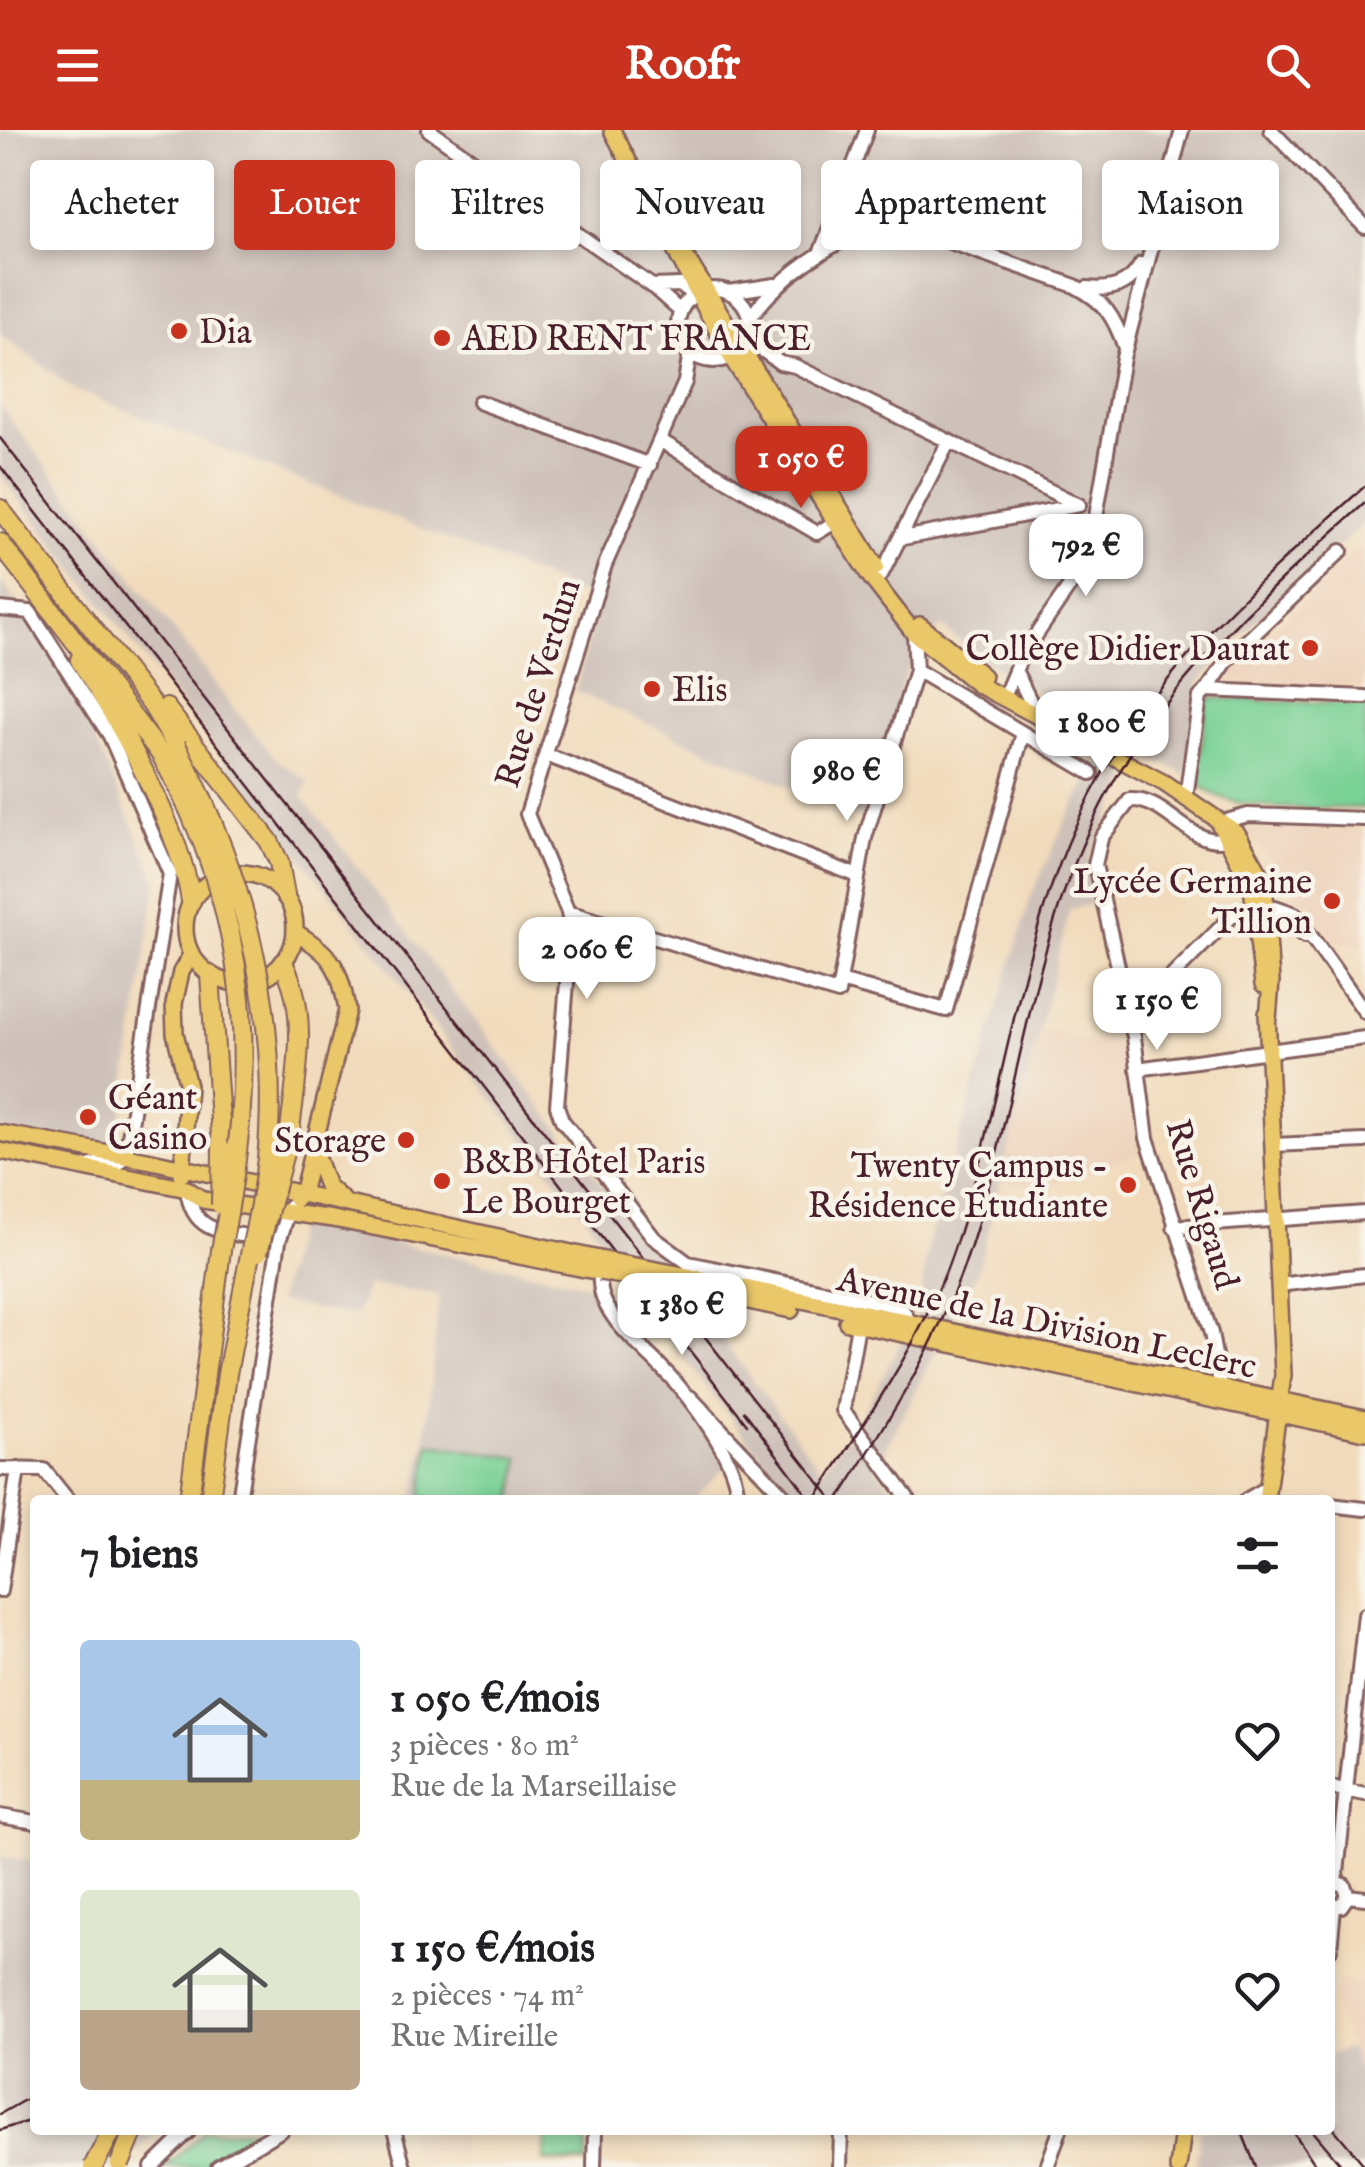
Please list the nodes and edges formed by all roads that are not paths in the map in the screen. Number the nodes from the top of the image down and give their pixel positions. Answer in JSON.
{"nodes":[{"id":1,"x":429,"y":130,"type":"edge"},
{"id":2,"x":612,"y":130,"type":"edge"},
{"id":3,"x":867,"y":130,"type":"edge"},
{"id":4,"x":1182,"y":130,"type":"edge"},
{"id":5,"x":1271,"y":130,"type":"edge"},
{"id":6,"x":856,"y":160,"type":"edge"},
{"id":7,"x":1174,"y":160,"type":"edge"},
{"id":8,"x":1365,"y":227,"type":"edge"},
{"id":9,"x":822,"y":250,"type":"edge"},
{"id":10,"x":828,"y":250,"type":"edge"},
{"id":11,"x":972,"y":250,"type":"edge"},
{"id":12,"x":1148,"y":250,"type":"edge"},
{"id":13,"x":1149,"y":250,"type":"edge"},
{"id":14,"x":820,"y":254,"type":"junction"},
{"id":15,"x":775,"y":285,"type":"junction"},
{"id":16,"x":652,"y":286,"type":"junction"},
{"id":17,"x":1074,"y":286,"type":"junction"},
{"id":18,"x":700,"y":292,"type":"junction"},
{"id":19,"x":728,"y":292,"type":"junction"},
{"id":20,"x":680,"y":312,"type":"junction"},
{"id":21,"x":750,"y":318,"type":"junction"},
{"id":22,"x":740,"y":348,"type":"junction"},
{"id":23,"x":1125,"y":348,"type":"junction"},
{"id":24,"x":690,"y":352,"type":"junction"},
{"id":25,"x":709,"y":361,"type":"junction"},
{"id":26,"x":780,"y":363,"type":"junction"},
{"id":27,"x":756,"y":373,"type":"junction"},
{"id":28,"x":685,"y":382,"type":"junction"},
{"id":29,"x":479,"y":402,"type":"dead end"},
{"id":30,"x":661,"y":440,"type":"junction"},
{"id":31,"x":949,"y":441,"type":"junction"},
{"id":32,"x":650,"y":466,"type":"junction"},
{"id":33,"x":0,"y":509,"type":"edge"},
{"id":34,"x":835,"y":522,"type":"junction"},
{"id":35,"x":902,"y":538,"type":"junction"},
{"id":36,"x":0,"y":543,"type":"edge"},
{"id":37,"x":1341,"y":551,"type":"dead end"},
{"id":38,"x":881,"y":575,"type":"junction"},
{"id":39,"x":0,"y":608,"type":"edge"},
{"id":40,"x":914,"y":633,"type":"junction"},
{"id":41,"x":82,"y":651,"type":"junction"},
{"id":42,"x":945,"y":662,"type":"junction"},
{"id":43,"x":916,"y":670,"type":"junction"},
{"id":44,"x":1015,"y":670,"type":"junction"},
{"id":45,"x":1207,"y":690,"type":"junction"},
{"id":46,"x":1004,"y":696,"type":"junction"},
{"id":47,"x":1365,"y":697,"type":"edge"},
{"id":48,"x":152,"y":705,"type":"junction"},
{"id":49,"x":1037,"y":716,"type":"junction"},
{"id":50,"x":1023,"y":733,"type":"junction"},
{"id":51,"x":168,"y":749,"type":"junction"},
{"id":52,"x":546,"y":755,"type":"junction"},
{"id":53,"x":1091,"y":773,"type":"dead end"},
{"id":54,"x":1186,"y":798,"type":"junction"},
{"id":55,"x":1365,"y":819,"type":"edge"},
{"id":56,"x":1219,"y":823,"type":"junction"},
{"id":57,"x":1227,"y":839,"type":"junction"},
{"id":58,"x":858,"y":876,"type":"junction"},
{"id":59,"x":285,"y":895,"type":"junction"},
{"id":60,"x":191,"y":901,"type":"junction"},
{"id":61,"x":1262,"y":911,"type":"junction"},
{"id":62,"x":568,"y":912,"type":"junction"},
{"id":63,"x":296,"y":932,"type":"junction"},
{"id":64,"x":191,"y":955,"type":"junction"},
{"id":65,"x":283,"y":963,"type":"junction"},
{"id":66,"x":210,"y":975,"type":"junction"},
{"id":67,"x":839,"y":987,"type":"junction"},
{"id":68,"x":1359,"y":993,"type":"edge"},
{"id":69,"x":1365,"y":1012,"type":"edge"},
{"id":70,"x":1130,"y":1018,"type":"junction"},
{"id":71,"x":1365,"y":1038,"type":"edge"},
{"id":72,"x":1270,"y":1050,"type":"junction"},
{"id":73,"x":1137,"y":1069,"type":"junction"},
{"id":74,"x":0,"y":1133,"type":"edge"},
{"id":75,"x":1365,"y":1141,"type":"edge"},
{"id":76,"x":1273,"y":1145,"type":"junction"},
{"id":77,"x":314,"y":1148,"type":"junction"},
{"id":78,"x":0,"y":1151,"type":"edge"},
{"id":79,"x":126,"y":1156,"type":"junction"},
{"id":80,"x":84,"y":1167,"type":"junction"},
{"id":81,"x":179,"y":1167,"type":"junction"},
{"id":82,"x":187,"y":1189,"type":"junction"},
{"id":83,"x":294,"y":1203,"type":"junction"},
{"id":84,"x":347,"y":1203,"type":"junction"},
{"id":85,"x":1365,"y":1212,"type":"edge"},
{"id":86,"x":1276,"y":1220,"type":"junction"},
{"id":87,"x":1174,"y":1227,"type":"junction"},
{"id":88,"x":279,"y":1241,"type":"junction"},
{"id":89,"x":222,"y":1250,"type":"junction"},
{"id":90,"x":599,"y":1266,"type":"junction"},
{"id":91,"x":246,"y":1275,"type":"junction"},
{"id":92,"x":1365,"y":1275,"type":"edge"},
{"id":93,"x":678,"y":1280,"type":"junction"},
{"id":94,"x":1278,"y":1285,"type":"junction"},
{"id":95,"x":858,"y":1324,"type":"junction"},
{"id":96,"x":910,"y":1324,"type":"junction"},
{"id":97,"x":677,"y":1386,"type":"junction"},
{"id":98,"x":1221,"y":1389,"type":"junction"},
{"id":99,"x":1280,"y":1408,"type":"junction"},
{"id":100,"x":1365,"y":1418,"type":"edge"},
{"id":101,"x":1365,"y":1432,"type":"edge"},
{"id":102,"x":0,"y":1469,"type":"edge"},
{"id":103,"x":18,"y":1469,"type":"junction"},
{"id":104,"x":64,"y":1495,"type":"edge"},
{"id":105,"x":190,"y":1495,"type":"edge"},
{"id":106,"x":211,"y":1495,"type":"edge"},
{"id":107,"x":240,"y":1495,"type":"edge"},
{"id":108,"x":737,"y":1495,"type":"edge"},
{"id":109,"x":783,"y":1495,"type":"edge"},
{"id":110,"x":905,"y":1495,"type":"edge"},
{"id":111,"x":1269,"y":1495,"type":"edge"},
{"id":112,"x":1335,"y":1506,"type":"edge"},
{"id":113,"x":1365,"y":1509,"type":"edge"},
{"id":114,"x":0,"y":1590,"type":"edge"},
{"id":115,"x":1365,"y":1616,"type":"edge"},
{"id":116,"x":1359,"y":1643,"type":"edge"},
{"id":117,"x":1335,"y":1788,"type":"edge"},
{"id":118,"x":1347,"y":1792,"type":"junction"},
{"id":119,"x":1365,"y":1794,"type":"edge"},
{"id":120,"x":0,"y":1816,"type":"edge"},
{"id":121,"x":30,"y":1821,"type":"edge"},
{"id":122,"x":1335,"y":1870,"type":"edge"},
{"id":123,"x":1335,"y":1883,"type":"edge"},
{"id":124,"x":1348,"y":1896,"type":"junction"},
{"id":125,"x":1365,"y":1898,"type":"edge"},
{"id":126,"x":1335,"y":1907,"type":"edge"},
{"id":127,"x":109,"y":2135,"type":"edge"},
{"id":128,"x":132,"y":2135,"type":"edge"},
{"id":129,"x":185,"y":2135,"type":"edge"},
{"id":130,"x":274,"y":2135,"type":"edge"},
{"id":131,"x":395,"y":2135,"type":"edge"},
{"id":132,"x":595,"y":2135,"type":"edge"},
{"id":133,"x":841,"y":2135,"type":"edge"},
{"id":134,"x":1058,"y":2135,"type":"edge"},
{"id":135,"x":1182,"y":2135,"type":"edge"},
{"id":136,"x":254,"y":2148,"type":"junction"},
{"id":137,"x":119,"y":2166,"type":"edge"},
{"id":138,"x":93,"y":2167,"type":"edge"},
{"id":139,"x":152,"y":2167,"type":"edge"},
{"id":140,"x":218,"y":2167,"type":"edge"},
{"id":141,"x":255,"y":2167,"type":"edge"},
{"id":142,"x":404,"y":2167,"type":"edge"},
{"id":143,"x":594,"y":2167,"type":"edge"},
{"id":144,"x":840,"y":2167,"type":"edge"},
{"id":145,"x":1047,"y":2167,"type":"edge"},
{"id":146,"x":1178,"y":2167,"type":"edge"}],
"edges":[{"from":1,"to":16,"type":"street"},
{"from":2,"to":18,"type":"main road"},
{"from":3,"to":6,"type":"street"},
{"from":4,"to":7,"type":"street"},
{"from":5,"to":8,"type":"street"},
{"from":9,"to":14,"type":"street"},
{"from":10,"to":14,"type":"street"},
{"from":11,"to":17,"type":"street"},
{"from":12,"to":17,"type":"street"},
{"from":13,"to":23,"type":"street"},
{"from":14,"to":15,"type":"street"},
{"from":15,"to":19,"type":"street"},
{"from":15,"to":21,"type":"street"},
{"from":16,"to":18,"type":"street"},
{"from":16,"to":20,"type":"street"},
{"from":17,"to":23,"type":"street"},
{"from":18,"to":19,"type":"street"},
{"from":18,"to":20,"type":"street"},
{"from":18,"to":22,"type":"main road"},
{"from":19,"to":21,"type":"street"},
{"from":20,"to":24,"type":"street"},
{"from":21,"to":22,"type":"street"},
{"from":22,"to":25,"type":"street"},
{"from":22,"to":26,"type":"street"},
{"from":22,"to":27,"type":"main road"},
{"from":22,"to":34,"type":"main road"},
{"from":23,"to":44,"type":"street"},
{"from":24,"to":25,"type":"street"},
{"from":24,"to":28,"type":"street","name":"Rue de Verdun"},
{"from":25,"to":28,"type":"street","name":"Rue de Verdun"},
{"from":26,"to":27,"type":"street"},
{"from":26,"to":31,"type":"street"},
{"from":27,"to":38,"type":"main road"},
{"from":28,"to":30,"type":"street","name":"Rue de Verdun"},
{"from":29,"to":32,"type":"street"},
{"from":30,"to":32,"type":"street","name":"Rue de Verdun"},
{"from":30,"to":34,"type":"street"},
{"from":31,"to":35,"type":"street"},
{"from":31,"to":35,"type":"street"},
{"from":32,"to":52,"type":"street","name":"Rue de Verdun"},
{"from":33,"to":48,"type":"highway"},
{"from":34,"to":40,"type":"main road"},
{"from":35,"to":38,"type":"street"},
{"from":36,"to":41,"type":"highway"},
{"from":37,"to":45,"type":"street"},
{"from":38,"to":46,"type":"main road"},
{"from":39,"to":79,"type":"street"},
{"from":40,"to":42,"type":"main road"},
{"from":40,"to":43,"type":"street"},
{"from":41,"to":51,"type":"highway"},
{"from":41,"to":60,"type":"highway"},
{"from":42,"to":43,"type":"street"},
{"from":42,"to":46,"type":"main road"},
{"from":43,"to":50,"type":"street"},
{"from":43,"to":58,"type":"street"},
{"from":44,"to":46,"type":"street"},
{"from":44,"to":49,"type":"street"},
{"from":45,"to":47,"type":"street"},
{"from":45,"to":54,"type":"street"},
{"from":46,"to":49,"type":"main road"},
{"from":48,"to":51,"type":"highway"},
{"from":48,"to":59,"type":"highway"},
{"from":49,"to":54,"type":"main road"},
{"from":50,"to":53,"type":"street"},
{"from":50,"to":67,"type":"street"},
{"from":51,"to":89,"type":"highway","bridge":true},
{"from":51,"to":91,"type":"highway","bridge":true},
{"from":52,"to":58,"type":"street"},
{"from":52,"to":62,"type":"street","name":"Rue de Verdun"},
{"from":54,"to":56,"type":"main road"},
{"from":55,"to":56,"type":"street"},
{"from":56,"to":57,"type":"main road"},
{"from":56,"to":61,"type":"main road"},
{"from":57,"to":61,"type":"main road"},
{"from":57,"to":70,"type":"street","name":"Rue Rigaud"},
{"from":58,"to":67,"type":"street"},
{"from":59,"to":60,"type":"main road"},
{"from":59,"to":63,"type":"main road"},
{"from":60,"to":64,"type":"main road"},
{"from":61,"to":68,"type":"street"},
{"from":61,"to":70,"type":"street"},
{"from":61,"to":72,"type":"main road"},
{"from":62,"to":67,"type":"street"},
{"from":62,"to":96,"type":"street","name":"Rue de Verdun"},
{"from":63,"to":65,"type":"main road"},
{"from":63,"to":77,"type":"main road"},
{"from":64,"to":66,"type":"main road"},
{"from":64,"to":81,"type":"main road"},
{"from":65,"to":66,"type":"main road"},
{"from":65,"to":91,"type":"highway","bridge":true},
{"from":66,"to":89,"type":"highway","bridge":true},
{"from":68,"to":69,"type":"street"},
{"from":70,"to":73,"type":"street","name":"Rue Rigaud"},
{"from":71,"to":72,"type":"street"},
{"from":72,"to":73,"type":"street"},
{"from":72,"to":76,"type":"main road"},
{"from":73,"to":87,"type":"street","name":"Rue Rigaud"},
{"from":74,"to":79,"type":"main road"},
{"from":75,"to":76,"type":"street"},
{"from":76,"to":86,"type":"main road"},
{"from":77,"to":83,"type":"main road"},
{"from":77,"to":84,"type":"main road"},
{"from":78,"to":80,"type":"main road"},
{"from":79,"to":80,"type":"street"},
{"from":79,"to":81,"type":"main road"},
{"from":80,"to":82,"type":"main road"},
{"from":81,"to":82,"type":"main road"},
{"from":81,"to":83,"type":"main road"},
{"from":82,"to":83,"type":"main road"},
{"from":82,"to":88,"type":"street"},
{"from":83,"to":84,"type":"main road"},
{"from":83,"to":88,"type":"street"},
{"from":83,"to":90,"type":"main road"},
{"from":84,"to":90,"type":"main road"},
{"from":85,"to":86,"type":"street"},
{"from":86,"to":87,"type":"street"},
{"from":86,"to":94,"type":"main road"},
{"from":87,"to":98,"type":"street","name":"Rue Rigaud"},
{"from":88,"to":107,"type":"street"},
{"from":89,"to":105,"type":"highway"},
{"from":90,"to":93,"type":"main road","name":"Avenue de la Division Leclerc","bridge":true},
{"from":90,"to":97,"type":"street"},
{"from":91,"to":106,"type":"highway"},
{"from":92,"to":94,"type":"street"},
{"from":93,"to":95,"type":"main road","name":"Avenue de la Division Leclerc"},
{"from":93,"to":96,"type":"main road","name":"Avenue de la Division Leclerc"},
{"from":94,"to":99,"type":"main road"},
{"from":95,"to":99,"type":"main road","name":"Avenue de la Division Leclerc"},
{"from":95,"to":110,"type":"street"},
{"from":96,"to":98,"type":"main road","name":"Avenue de la Division Leclerc"},
{"from":97,"to":108,"type":"street"},
{"from":97,"to":109,"type":"street"},
{"from":98,"to":99,"type":"main road","name":"Avenue de la Division Leclerc"},
{"from":99,"to":100,"type":"main road","name":"Avenue de la Division Leclerc"},
{"from":99,"to":101,"type":"main road","name":"Avenue de la Division Leclerc"},
{"from":99,"to":111,"type":"main road"},
{"from":102,"to":103,"type":"street"},
{"from":103,"to":104,"type":"street"},
{"from":103,"to":114,"type":"street"},
{"from":112,"to":113,"type":"street"},
{"from":115,"to":116,"type":"street"},
{"from":116,"to":118,"type":"street"},
{"from":117,"to":118,"type":"street"},
{"from":118,"to":119,"type":"street"},
{"from":118,"to":122,"type":"street"},
{"from":120,"to":121,"type":"street"},
{"from":123,"to":124,"type":"street"},
{"from":124,"to":125,"type":"street"},
{"from":124,"to":126,"type":"street"},
{"from":127,"to":138,"type":"highway","bridge":true},
{"from":128,"to":137,"type":"highway","bridge":true},
{"from":129,"to":139,"type":"street"},
{"from":130,"to":136,"type":"street"},
{"from":131,"to":142,"type":"street"},
{"from":132,"to":143,"type":"street"},
{"from":133,"to":144,"type":"street"},
{"from":134,"to":145,"type":"street"},
{"from":135,"to":146,"type":"main road"},
{"from":136,"to":140,"type":"street"},
{"from":136,"to":141,"type":"street"}]}
